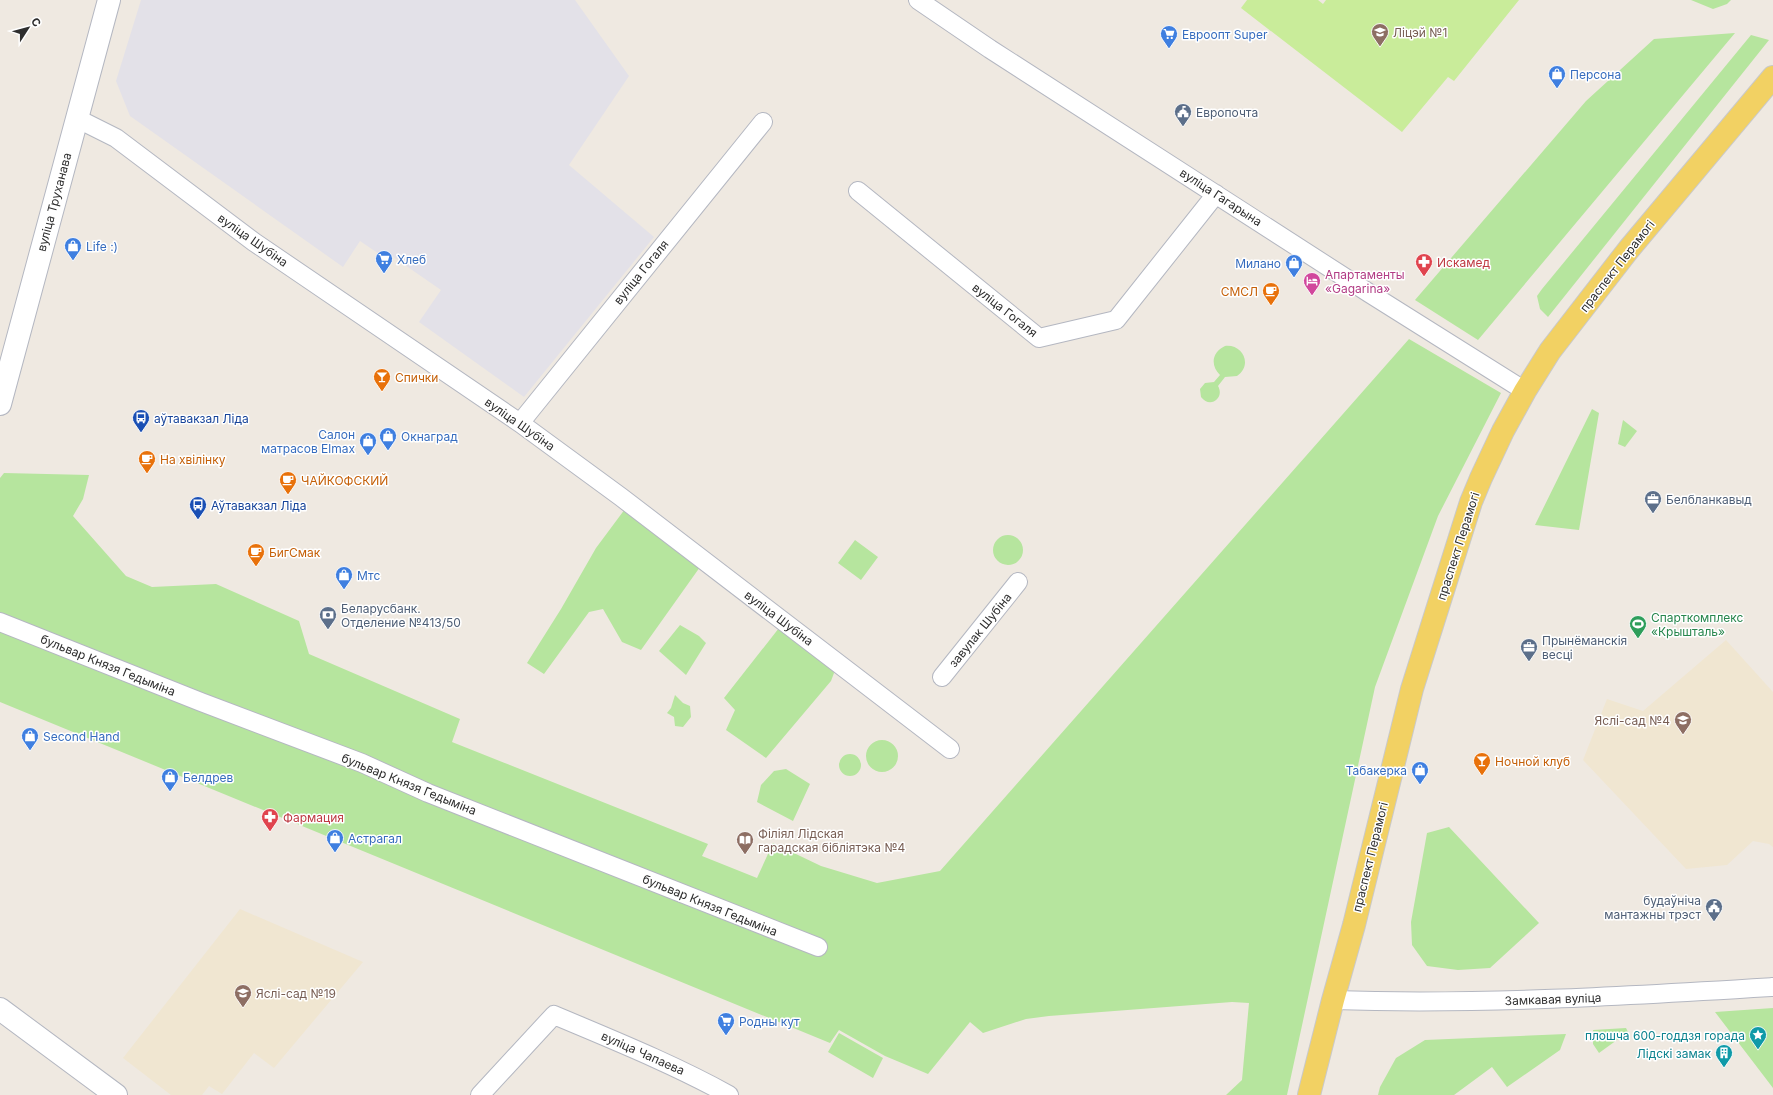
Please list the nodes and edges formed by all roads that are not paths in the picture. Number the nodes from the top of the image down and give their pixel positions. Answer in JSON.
{"nodes":[{"id":1,"x":109,"y":0,"type":"edge"},
{"id":2,"x":918,"y":0,"type":"edge"},
{"id":3,"x":1773,"y":77,"type":"edge"},
{"id":4,"x":76,"y":118,"type":"junction"},
{"id":5,"x":763,"y":122,"type":"dead end"},
{"id":6,"x":858,"y":191,"type":"dead end"},
{"id":7,"x":1216,"y":194,"type":"junction"},
{"id":8,"x":1525,"y":391,"type":"junction"},
{"id":9,"x":0,"y":404,"type":"edge"},
{"id":10,"x":520,"y":423,"type":"junction"},
{"id":11,"x":1018,"y":582,"type":"dead end"},
{"id":12,"x":0,"y":622,"type":"edge"},
{"id":13,"x":942,"y":677,"type":"dead end"},
{"id":14,"x":950,"y":749,"type":"dead end"},
{"id":15,"x":818,"y":947,"type":"dead end"},
{"id":16,"x":1773,"y":987,"type":"edge"},
{"id":17,"x":1332,"y":1000,"type":"junction"},
{"id":18,"x":0,"y":1008,"type":"edge"},
{"id":19,"x":116,"y":1095,"type":"edge"},
{"id":20,"x":480,"y":1095,"type":"edge"},
{"id":21,"x":729,"y":1095,"type":"edge"},
{"id":22,"x":1309,"y":1095,"type":"edge"}],
"edges":[{"from":1,"to":4,"type":"main road","name":"вуліца Труханава"},
{"from":2,"to":7,"type":"street","name":"вуліца Гагарына"},
{"from":3,"to":8,"type":"main road","name":"праспект Перамогі"},
{"from":4,"to":9,"type":"main road","name":"вуліца Труханава"},
{"from":4,"to":10,"type":"street","name":"вуліца Шубіна"},
{"from":5,"to":10,"type":"street","name":"вуліца Гогаля"},
{"from":6,"to":7,"type":"street","name":"вуліца Гогаля"},
{"from":7,"to":8,"type":"street","name":"вуліца Гагарына"},
{"from":8,"to":17,"type":"main road","name":"праспект Перамогі"},
{"from":10,"to":14,"type":"street","name":"вуліца Шубіна"},
{"from":11,"to":13,"type":"street","name":"завулак Шубіна"},
{"from":12,"to":15,"type":"street","name":"бульвар Князя Гедыміна"},
{"from":16,"to":17,"type":"street","name":"Замкавая вуліца"},
{"from":17,"to":22,"type":"main road","name":"праспект Перамогі"},
{"from":18,"to":19,"type":"main road"},
{"from":20,"to":21,"type":"street","name":"вуліца Чапаева"}]}
